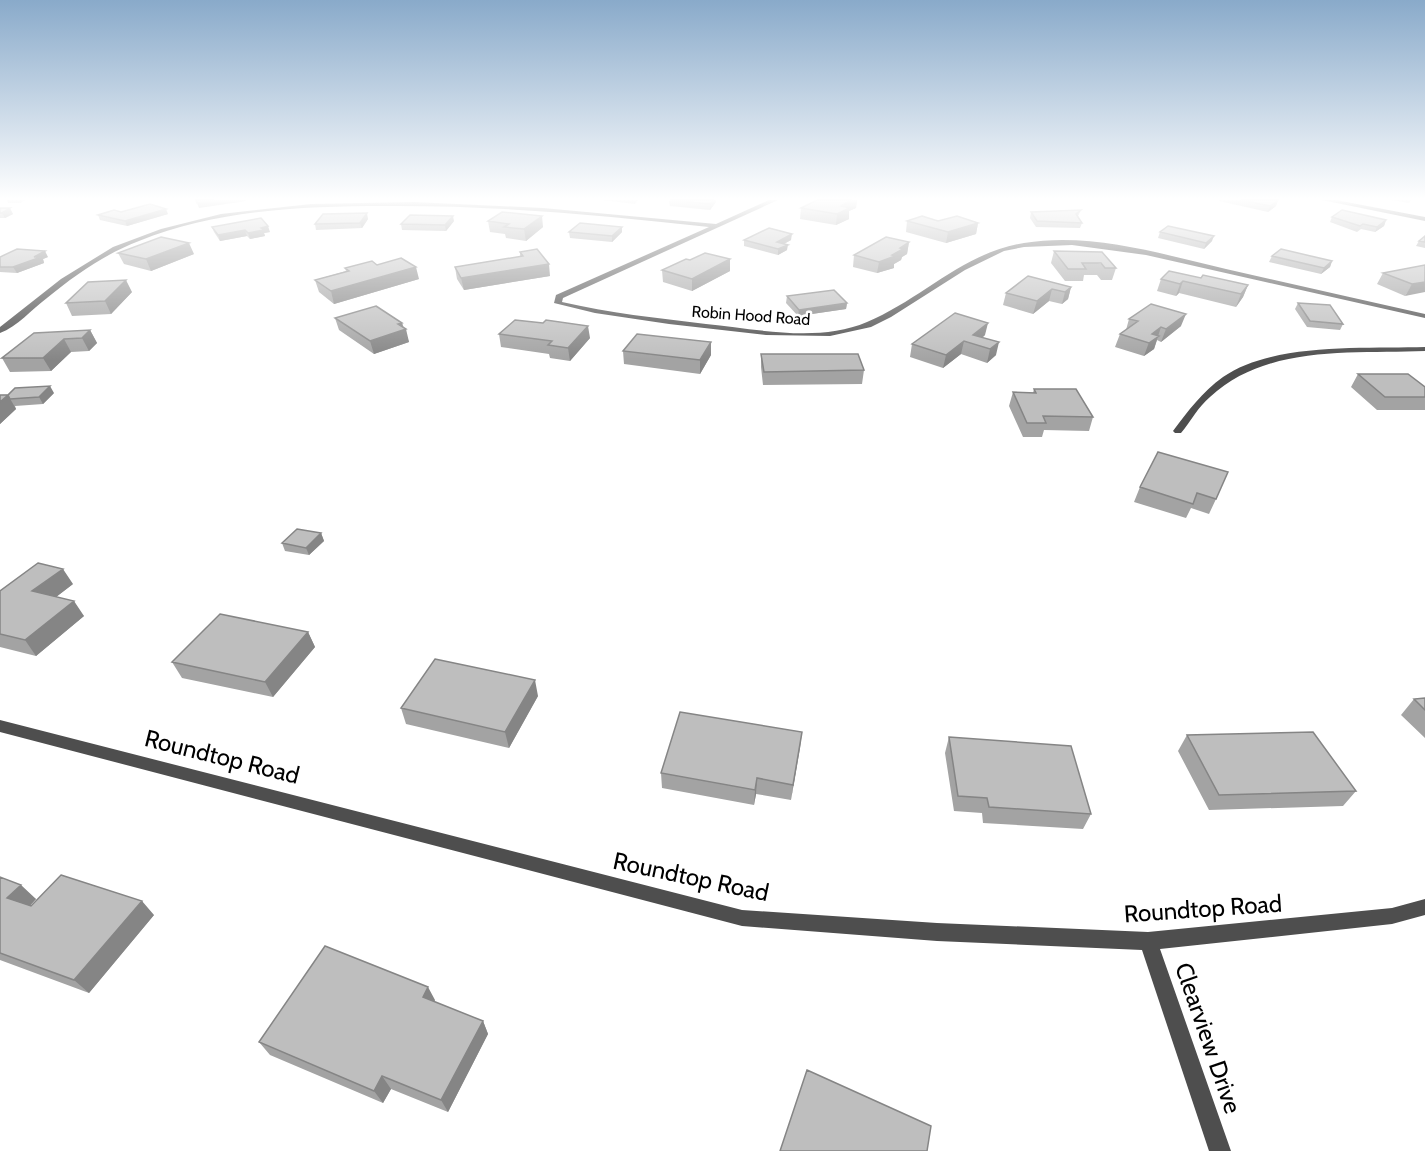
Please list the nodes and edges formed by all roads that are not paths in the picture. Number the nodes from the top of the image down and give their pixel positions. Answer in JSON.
{"nodes":[{"id":1,"x":108,"y":254,"type":"edge"},
{"id":2,"x":655,"y":254,"type":"edge"},
{"id":3,"x":987,"y":254,"type":"edge"},
{"id":4,"x":1143,"y":254,"type":"edge"},
{"id":5,"x":1425,"y":316,"type":"edge"},
{"id":6,"x":0,"y":331,"type":"edge"},
{"id":7,"x":1425,"y":349,"type":"edge"},
{"id":8,"x":1178,"y":431,"type":"dead end"},
{"id":9,"x":0,"y":726,"type":"edge"},
{"id":10,"x":1425,"y":907,"type":"edge"},
{"id":11,"x":1148,"y":941,"type":"junction"},
{"id":12,"x":1220,"y":1151,"type":"edge"}],
"edges":[{"from":1,"to":6,"type":"street"},
{"from":2,"to":3,"type":"street","name":"Robin Hood Road"},
{"from":4,"to":5,"type":"street","name":"Robin Hood Road"},
{"from":7,"to":8,"type":"street"},
{"from":9,"to":11,"type":"street","name":"Roundtop Road"},
{"from":10,"to":11,"type":"street","name":"Roundtop Road"},
{"from":11,"to":12,"type":"street","name":"Clearview Drive"}]}
